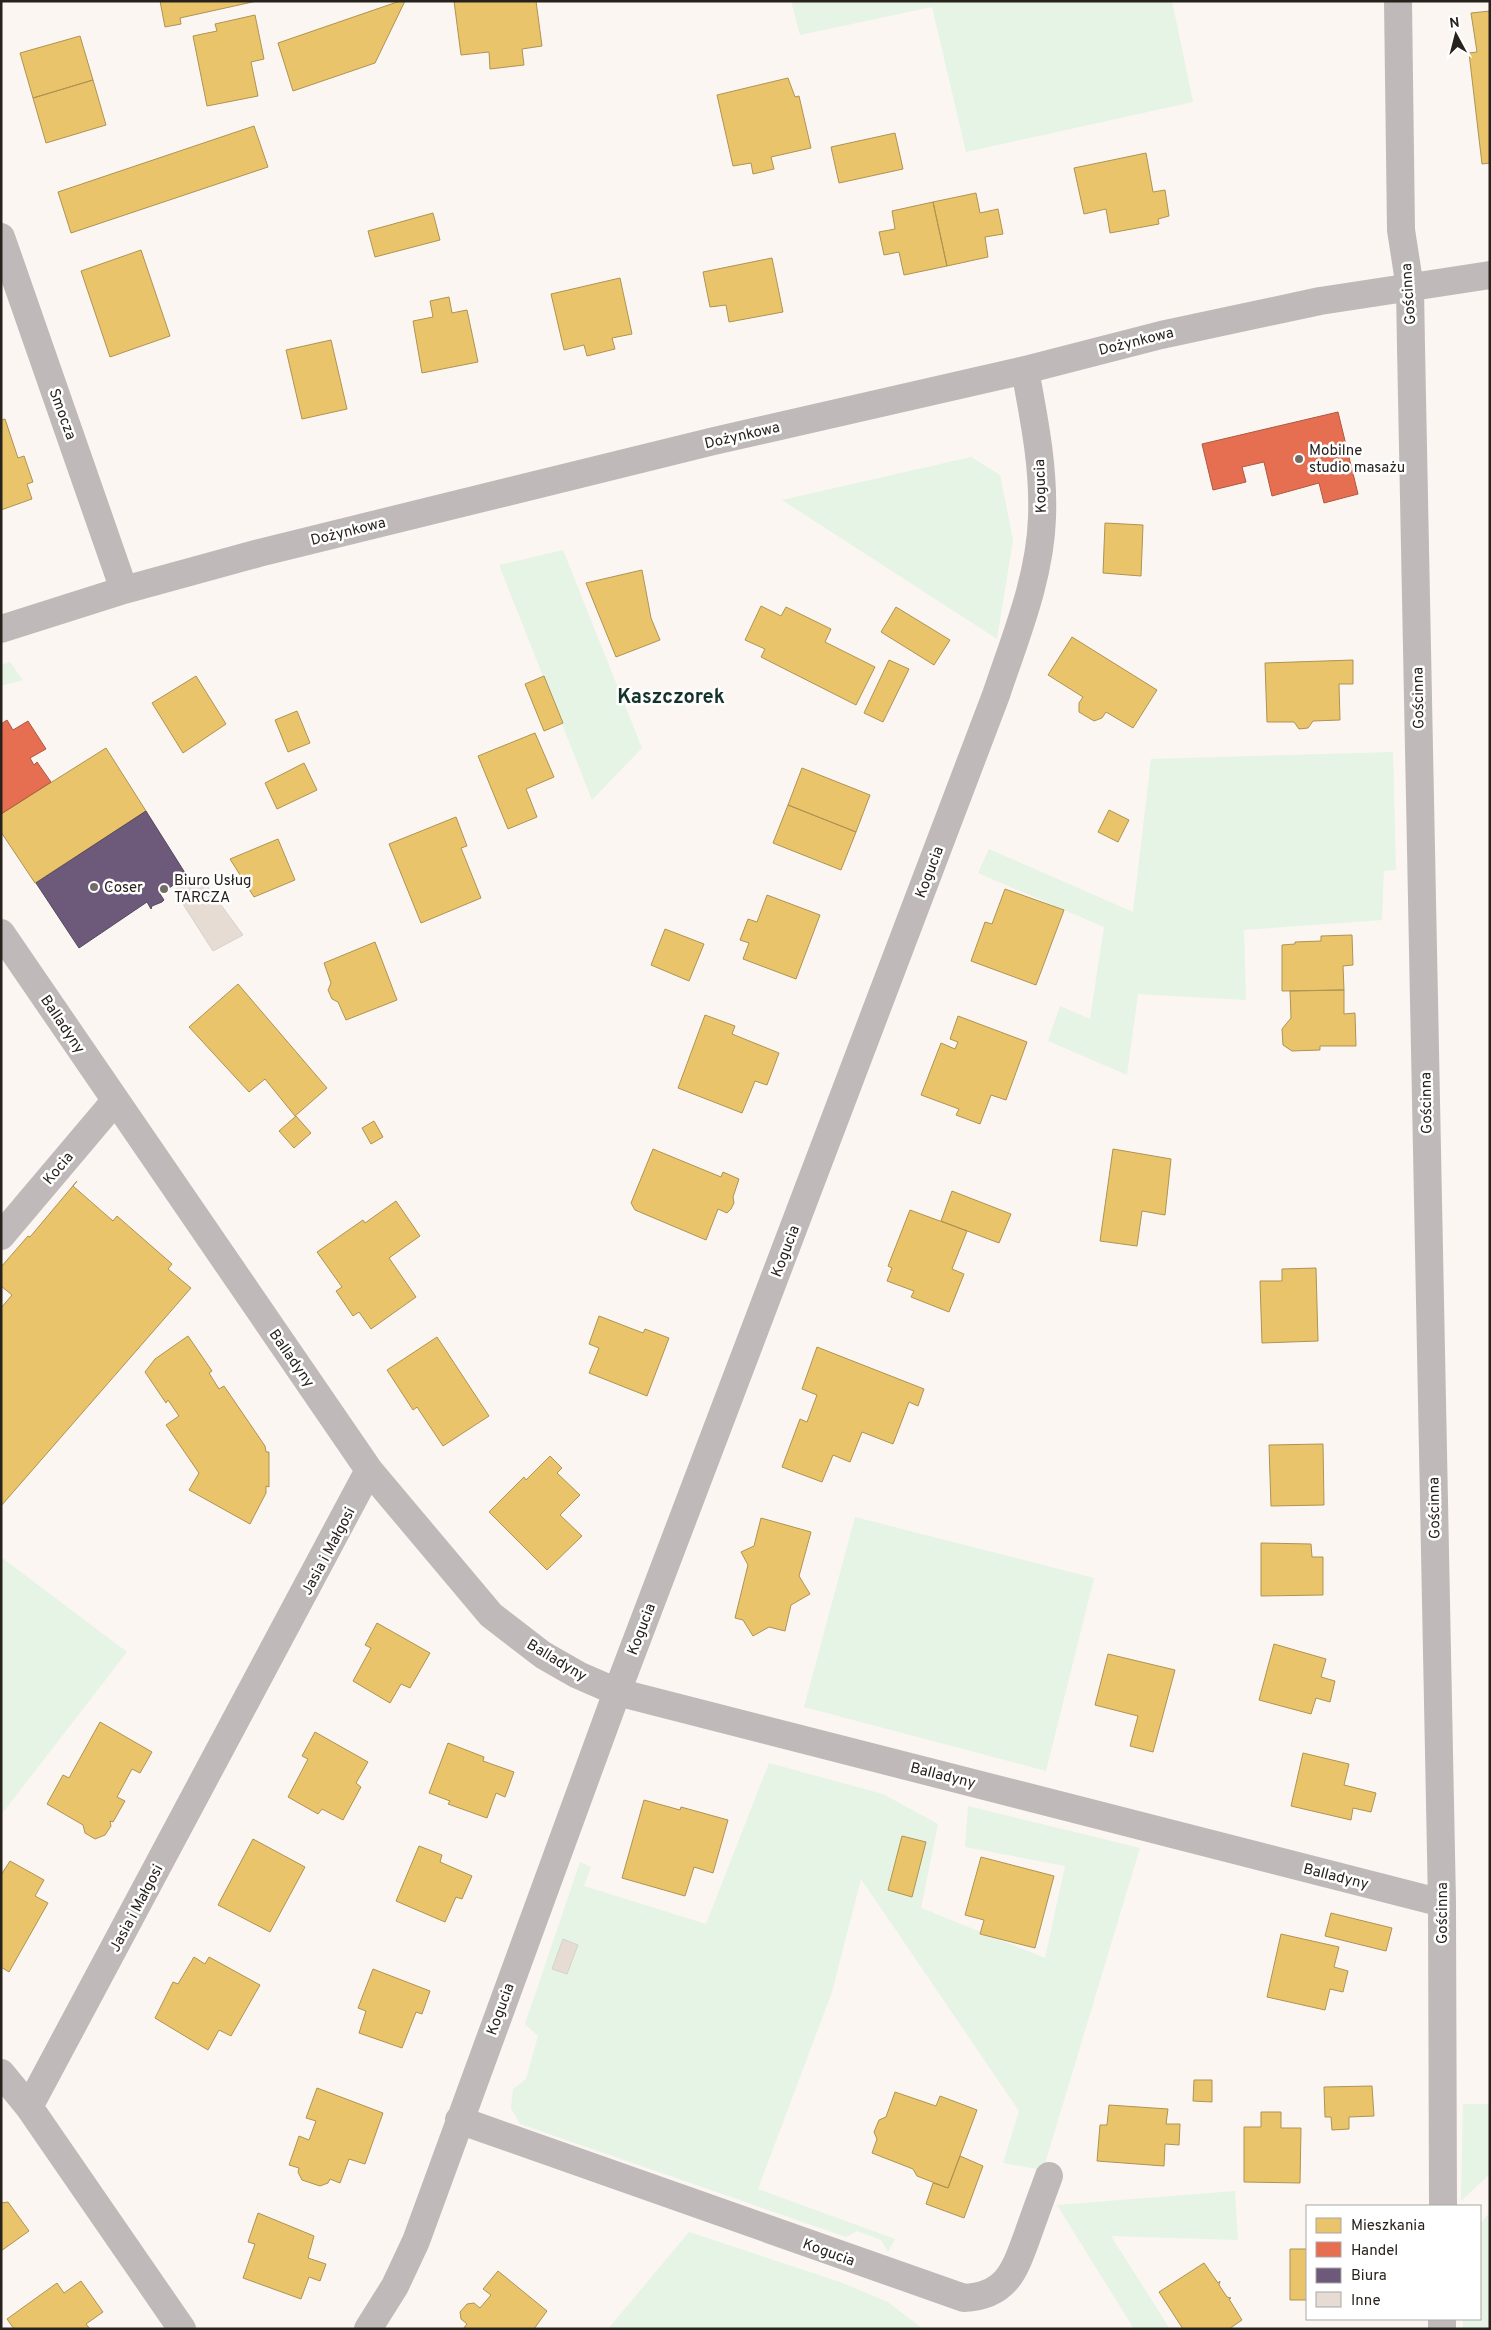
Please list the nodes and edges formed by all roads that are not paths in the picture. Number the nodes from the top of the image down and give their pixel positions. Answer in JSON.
{"nodes":[{"id":1,"x":1398,"y":1,"type":"edge"},
{"id":2,"x":1,"y":237,"type":"edge"},
{"id":3,"x":1490,"y":275,"type":"edge"},
{"id":4,"x":1410,"y":288,"type":"junction"},
{"id":5,"x":1025,"y":370,"type":"junction"},
{"id":6,"x":124,"y":590,"type":"junction"},
{"id":7,"x":1,"y":629,"type":"edge"},
{"id":8,"x":1,"y":934,"type":"edge"},
{"id":9,"x":115,"y":1100,"type":"junction"},
{"id":10,"x":1,"y":1236,"type":"edge"},
{"id":11,"x":369,"y":1470,"type":"junction"},
{"id":12,"x":617,"y":1692,"type":"junction"},
{"id":13,"x":1442,"y":1903,"type":"junction"},
{"id":14,"x":1,"y":2073,"type":"edge"},
{"id":15,"x":29,"y":2107,"type":"junction"},
{"id":16,"x":459,"y":2120,"type":"junction"},
{"id":17,"x":1049,"y":2176,"type":"dead end"},
{"id":18,"x":1442,"y":2205,"type":"edge"},
{"id":19,"x":182,"y":2329,"type":"edge"},
{"id":20,"x":368,"y":2329,"type":"edge"}],
"edges":[{"from":1,"to":4,"type":"street","name":"Gościnna"},
{"from":2,"to":6,"type":"street","name":"Smocza"},
{"from":3,"to":4,"type":"street","name":"Dożynkowa"},
{"from":4,"to":5,"type":"street","name":"Dożynkowa"},
{"from":4,"to":13,"type":"street","name":"Gościnna"},
{"from":5,"to":6,"type":"street","name":"Dożynkowa"},
{"from":5,"to":12,"type":"street","name":"Kogucia"},
{"from":6,"to":7,"type":"street","name":"Dożynkowa"},
{"from":8,"to":9,"type":"street","name":"Balladyny"},
{"from":9,"to":10,"type":"street","name":"Kocia"},
{"from":9,"to":11,"type":"street","name":"Balladyny"},
{"from":11,"to":12,"type":"street","name":"Balladyny"},
{"from":11,"to":15,"type":"street","name":"Jasia i Małgosi"},
{"from":12,"to":13,"type":"street","name":"Balladyny"},
{"from":12,"to":16,"type":"street","name":"Kogucia"},
{"from":13,"to":18,"type":"street","name":"Gościnna"},
{"from":14,"to":15,"type":"street"},
{"from":15,"to":19,"type":"street"},
{"from":16,"to":17,"type":"street","name":"Kogucia"},
{"from":16,"to":20,"type":"street","name":"Kogucia"}]}
